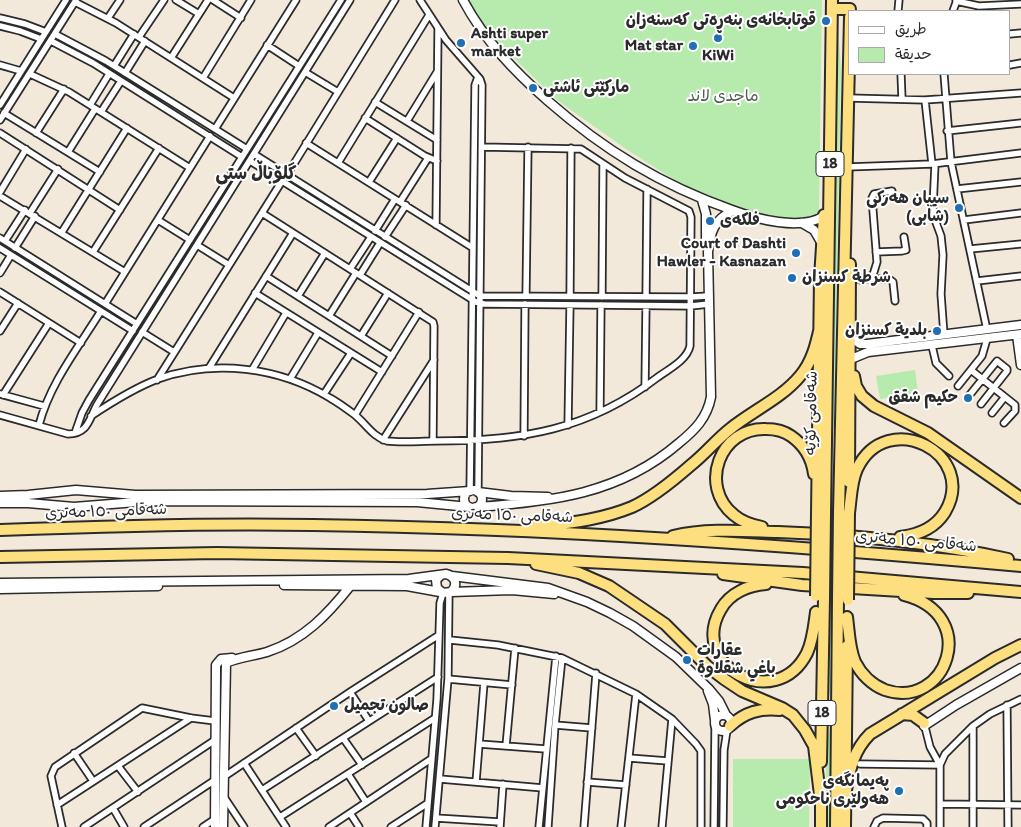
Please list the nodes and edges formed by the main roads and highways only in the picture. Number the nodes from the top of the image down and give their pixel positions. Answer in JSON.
{"nodes":[{"id":1,"x":832,"y":4,"type":"edge"},
{"id":2,"x":850,"y":9,"type":"edge"},
{"id":3,"x":849,"y":75,"type":"edge"},
{"id":4,"x":830,"y":189,"type":"junction"},
{"id":5,"x":845,"y":238,"type":"junction"},
{"id":6,"x":820,"y":327,"type":"junction"},
{"id":7,"x":851,"y":360,"type":"junction"},
{"id":8,"x":1021,"y":498,"type":"edge"},
{"id":9,"x":817,"y":502,"type":"junction"},
{"id":10,"x":844,"y":513,"type":"junction"},
{"id":11,"x":821,"y":514,"type":"junction"},
{"id":12,"x":0,"y":530,"type":"edge"},
{"id":13,"x":508,"y":530,"type":"junction"},
{"id":14,"x":782,"y":532,"type":"junction"},
{"id":15,"x":664,"y":538,"type":"junction"},
{"id":16,"x":882,"y":539,"type":"junction"},
{"id":17,"x":0,"y":557,"type":"edge"},
{"id":18,"x":508,"y":558,"type":"junction"},
{"id":19,"x":1021,"y":564,"type":"edge"},
{"id":20,"x":663,"y":565,"type":"junction"},
{"id":21,"x":789,"y":583,"type":"junction"},
{"id":22,"x":884,"y":590,"type":"junction"},
{"id":23,"x":1021,"y":593,"type":"edge"},
{"id":24,"x":820,"y":597,"type":"junction"},
{"id":25,"x":843,"y":599,"type":"junction"},
{"id":26,"x":816,"y":612,"type":"junction"},
{"id":27,"x":847,"y":617,"type":"junction"},
{"id":28,"x":1021,"y":645,"type":"edge"},
{"id":29,"x":922,"y":702,"type":"junction"},
{"id":30,"x":787,"y":711,"type":"junction"},
{"id":31,"x":822,"y":712,"type":"junction"},
{"id":32,"x":902,"y":714,"type":"junction"},
{"id":33,"x":729,"y":728,"type":"road end"},
{"id":34,"x":846,"y":790,"type":"junction"},
{"id":35,"x":820,"y":795,"type":"junction"},
{"id":36,"x":821,"y":827,"type":"edge"},
{"id":37,"x":836,"y":827,"type":"edge"},
{"id":38,"x":846,"y":827,"type":"edge"}],
"edges":[{"from":1,"to":2,"type":"highway"},
{"from":1,"to":4,"type":"highway","name":"شەقامی کۆیە","number":"18"},
{"from":3,"to":5,"type":"highway","name":"شەقامی کۆیە","number":"18"},
{"from":4,"to":6,"type":"highway"},
{"from":4,"to":11,"type":"highway","name":"شەقامی کۆیە","number":"18"},
{"from":5,"to":7,"type":"highway"},
{"from":5,"to":10,"type":"highway","name":"شەقامی کۆیە","number":"18"},
{"from":6,"to":9,"type":"highway"},
{"from":6,"to":13,"type":"highway"},
{"from":7,"to":8,"type":"highway"},
{"from":7,"to":10,"type":"highway"},
{"from":9,"to":11,"type":"highway"},
{"from":9,"to":14,"type":"highway"},
{"from":10,"to":16,"type":"highway"},
{"from":10,"to":25,"type":"highway","name":"شەقامی کۆیە","number":"18","bridge":true},
{"from":11,"to":24,"type":"highway","name":"شەقامی کۆیە","number":"18","bridge":true},
{"from":12,"to":13,"type":"highway","name":"شەقامی ١٥٠ مەتری"},
{"from":13,"to":15,"type":"highway","name":"شەقامی ١٥٠ مەتری"},
{"from":14,"to":15,"type":"highway"},
{"from":14,"to":16,"type":"highway"},
{"from":15,"to":19,"type":"highway","name":"شەقامی ١٥٠ مەتری"},
{"from":16,"to":19,"type":"highway"},
{"from":17,"to":18,"type":"highway"},
{"from":18,"to":20,"type":"highway"},
{"from":18,"to":30,"type":"highway"},
{"from":20,"to":21,"type":"highway"},
{"from":20,"to":23,"type":"highway"},
{"from":21,"to":22,"type":"highway"},
{"from":21,"to":26,"type":"highway"},
{"from":22,"to":23,"type":"highway"},
{"from":22,"to":27,"type":"highway"},
{"from":24,"to":26,"type":"highway"},
{"from":24,"to":31,"type":"highway","name":"شەقامی کۆیە","number":"18"},
{"from":25,"to":27,"type":"highway"},
{"from":25,"to":37,"type":"highway","name":"شەقامی کۆیە","number":"18"},
{"from":26,"to":31,"type":"highway"},
{"from":27,"to":34,"type":"highway"},
{"from":28,"to":29,"type":"highway"},
{"from":29,"to":32,"type":"highway"},
{"from":29,"to":32,"type":"highway"},
{"from":30,"to":33,"type":"highway"},
{"from":30,"to":35,"type":"highway"},
{"from":31,"to":35,"type":"highway","name":"شەقامی کۆیە","number":"18"},
{"from":32,"to":34,"type":"highway"},
{"from":34,"to":38,"type":"highway"},
{"from":35,"to":36,"type":"highway","name":"شەقامی کۆیە","number":"18"}]}
